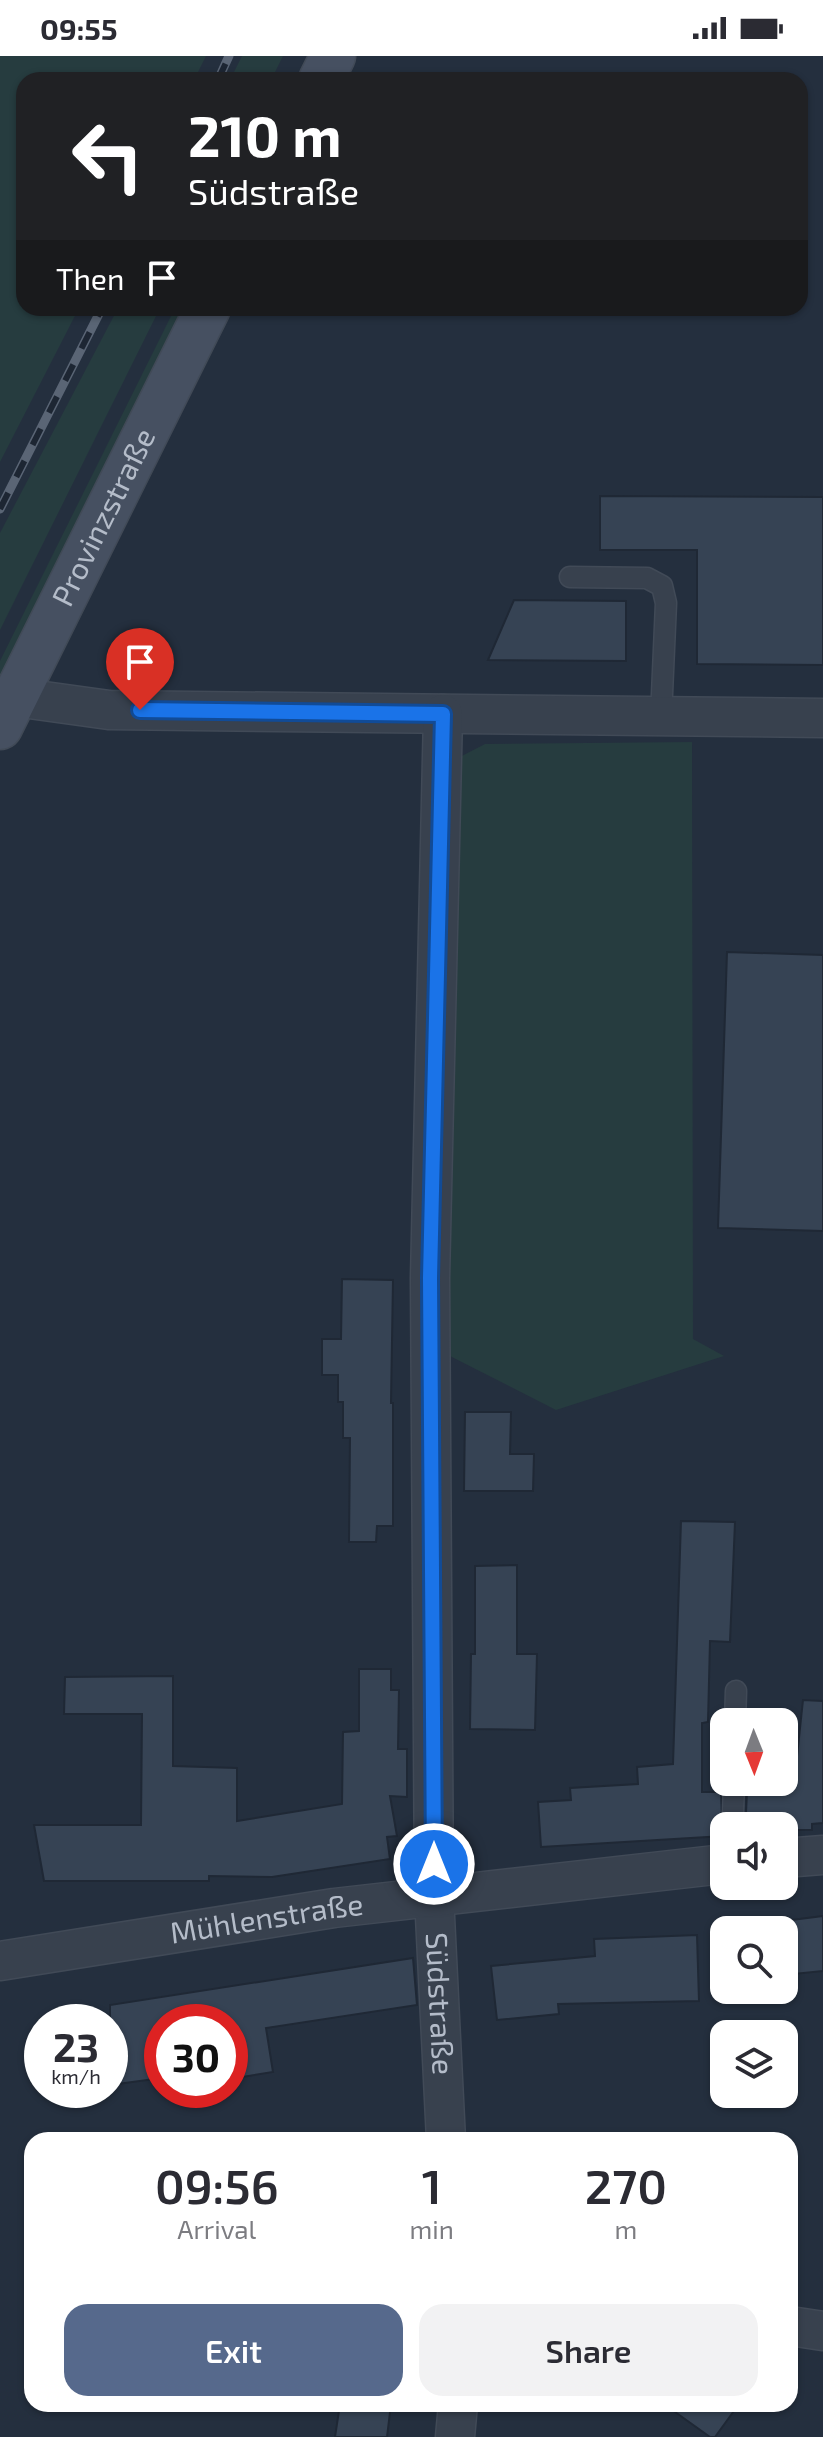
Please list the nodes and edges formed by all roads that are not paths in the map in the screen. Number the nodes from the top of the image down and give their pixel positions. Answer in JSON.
{"nodes":[{"id":1,"x":204,"y":316,"type":"edge"},
{"id":2,"x":570,"y":577,"type":"dead end"},
{"id":3,"x":8,"y":712,"type":"edge"},
{"id":4,"x":443,"y":714,"type":"junction"},
{"id":5,"x":661,"y":717,"type":"junction"},
{"id":6,"x":823,"y":718,"type":"edge"},
{"id":7,"x":736,"y":1691,"type":"dead end"},
{"id":8,"x":735,"y":1708,"type":"edge"},
{"id":9,"x":734,"y":1796,"type":"edge"},
{"id":10,"x":733,"y":1812,"type":"dead end"},
{"id":11,"x":823,"y":1855,"type":"edge"},
{"id":12,"x":798,"y":1857,"type":"edge"},
{"id":13,"x":710,"y":1866,"type":"edge"},
{"id":14,"x":434,"y":1896,"type":"junction"},
{"id":15,"x":0,"y":1961,"type":"edge"},
{"id":16,"x":446,"y":2132,"type":"edge"},
{"id":17,"x":798,"y":2327,"type":"edge"},
{"id":18,"x":823,"y":2331,"type":"edge"},
{"id":19,"x":457,"y":2412,"type":"edge"},
{"id":20,"x":455,"y":2437,"type":"edge"}],
"edges":[{"from":1,"to":3,"type":"main road","name":"Provinzstraße"},
{"from":2,"to":5,"type":"lane"},
{"from":3,"to":4,"type":"street"},
{"from":4,"to":5,"type":"street"},
{"from":4,"to":14,"type":"street","name":"Südstraße"},
{"from":5,"to":6,"type":"street"},
{"from":7,"to":8,"type":"lane"},
{"from":9,"to":10,"type":"lane"},
{"from":11,"to":12,"type":"street"},
{"from":13,"to":14,"type":"street","name":"Mühlenstraße"},
{"from":14,"to":15,"type":"street","name":"Mühlenstraße"},
{"from":14,"to":16,"type":"street","name":"Südstraße"},
{"from":17,"to":18,"type":"street"},
{"from":19,"to":20,"type":"street"}]}
